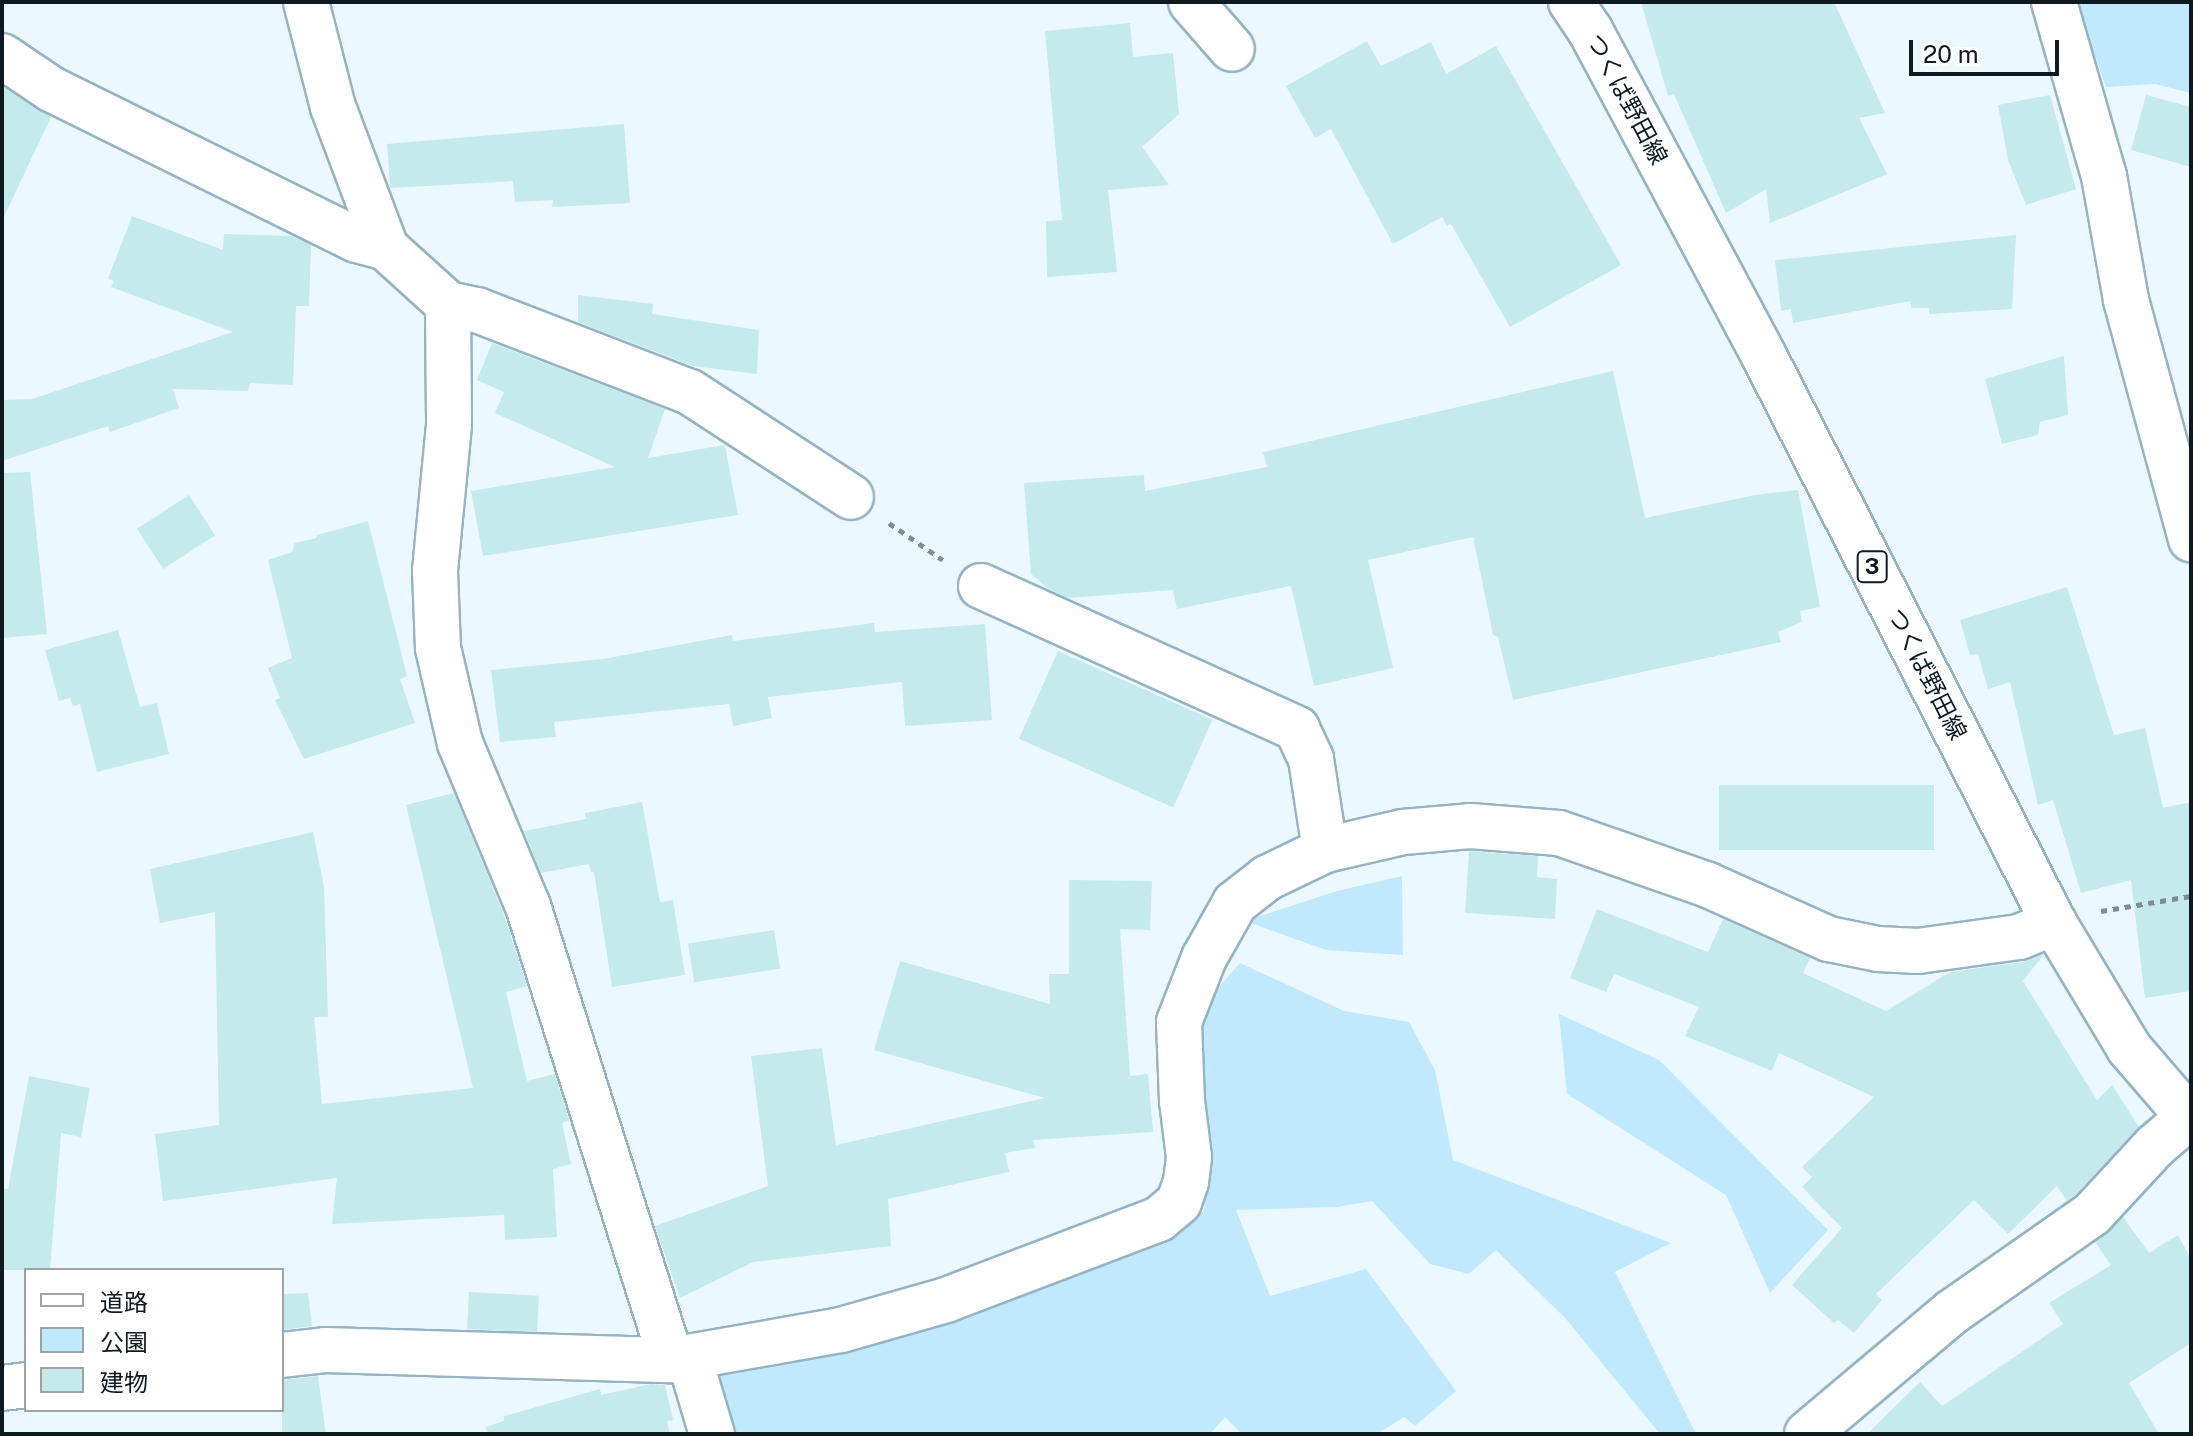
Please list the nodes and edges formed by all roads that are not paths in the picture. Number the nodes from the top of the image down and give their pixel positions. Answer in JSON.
{"nodes":[{"id":1,"x":306,"y":2,"type":"edge"},
{"id":2,"x":1191,"y":2,"type":"edge"},
{"id":3,"x":1571,"y":2,"type":"edge"},
{"id":4,"x":2054,"y":2,"type":"edge"},
{"id":5,"x":1232,"y":49,"type":"dead end"},
{"id":6,"x":2,"y":56,"type":"edge"},
{"id":7,"x":386,"y":248,"type":"junction"},
{"id":8,"x":448,"y":304,"type":"junction"},
{"id":9,"x":851,"y":497,"type":"road end"},
{"id":10,"x":2191,"y":539,"type":"edge"},
{"id":11,"x":981,"y":586,"type":"road end"},
{"id":12,"x":1325,"y":850,"type":"junction"},
{"id":13,"x":2054,"y":923,"type":"junction"},
{"id":14,"x":2190,"y":1117,"type":"edge"},
{"id":15,"x":284,"y":1355,"type":"edge"},
{"id":16,"x":680,"y":1358,"type":"junction"},
{"id":17,"x":24,"y":1385,"type":"edge"},
{"id":18,"x":2,"y":1388,"type":"edge"},
{"id":19,"x":712,"y":1434,"type":"edge"},
{"id":20,"x":1807,"y":1434,"type":"edge"}],
"edges":[{"from":1,"to":7,"type":"street"},
{"from":2,"to":5,"type":"street"},
{"from":3,"to":13,"type":"street","name":"つくば野田線","number":"3"},
{"from":4,"to":10,"type":"street"},
{"from":6,"to":7,"type":"street"},
{"from":7,"to":8,"type":"street"},
{"from":8,"to":9,"type":"street"},
{"from":8,"to":16,"type":"street"},
{"from":11,"to":12,"type":"street"},
{"from":12,"to":13,"type":"street"},
{"from":12,"to":16,"type":"street"},
{"from":13,"to":14,"type":"street","name":"つくば野田線","number":"3"},
{"from":14,"to":20,"type":"street"},
{"from":15,"to":16,"type":"street"},
{"from":16,"to":19,"type":"street"},
{"from":17,"to":18,"type":"street"}]}
